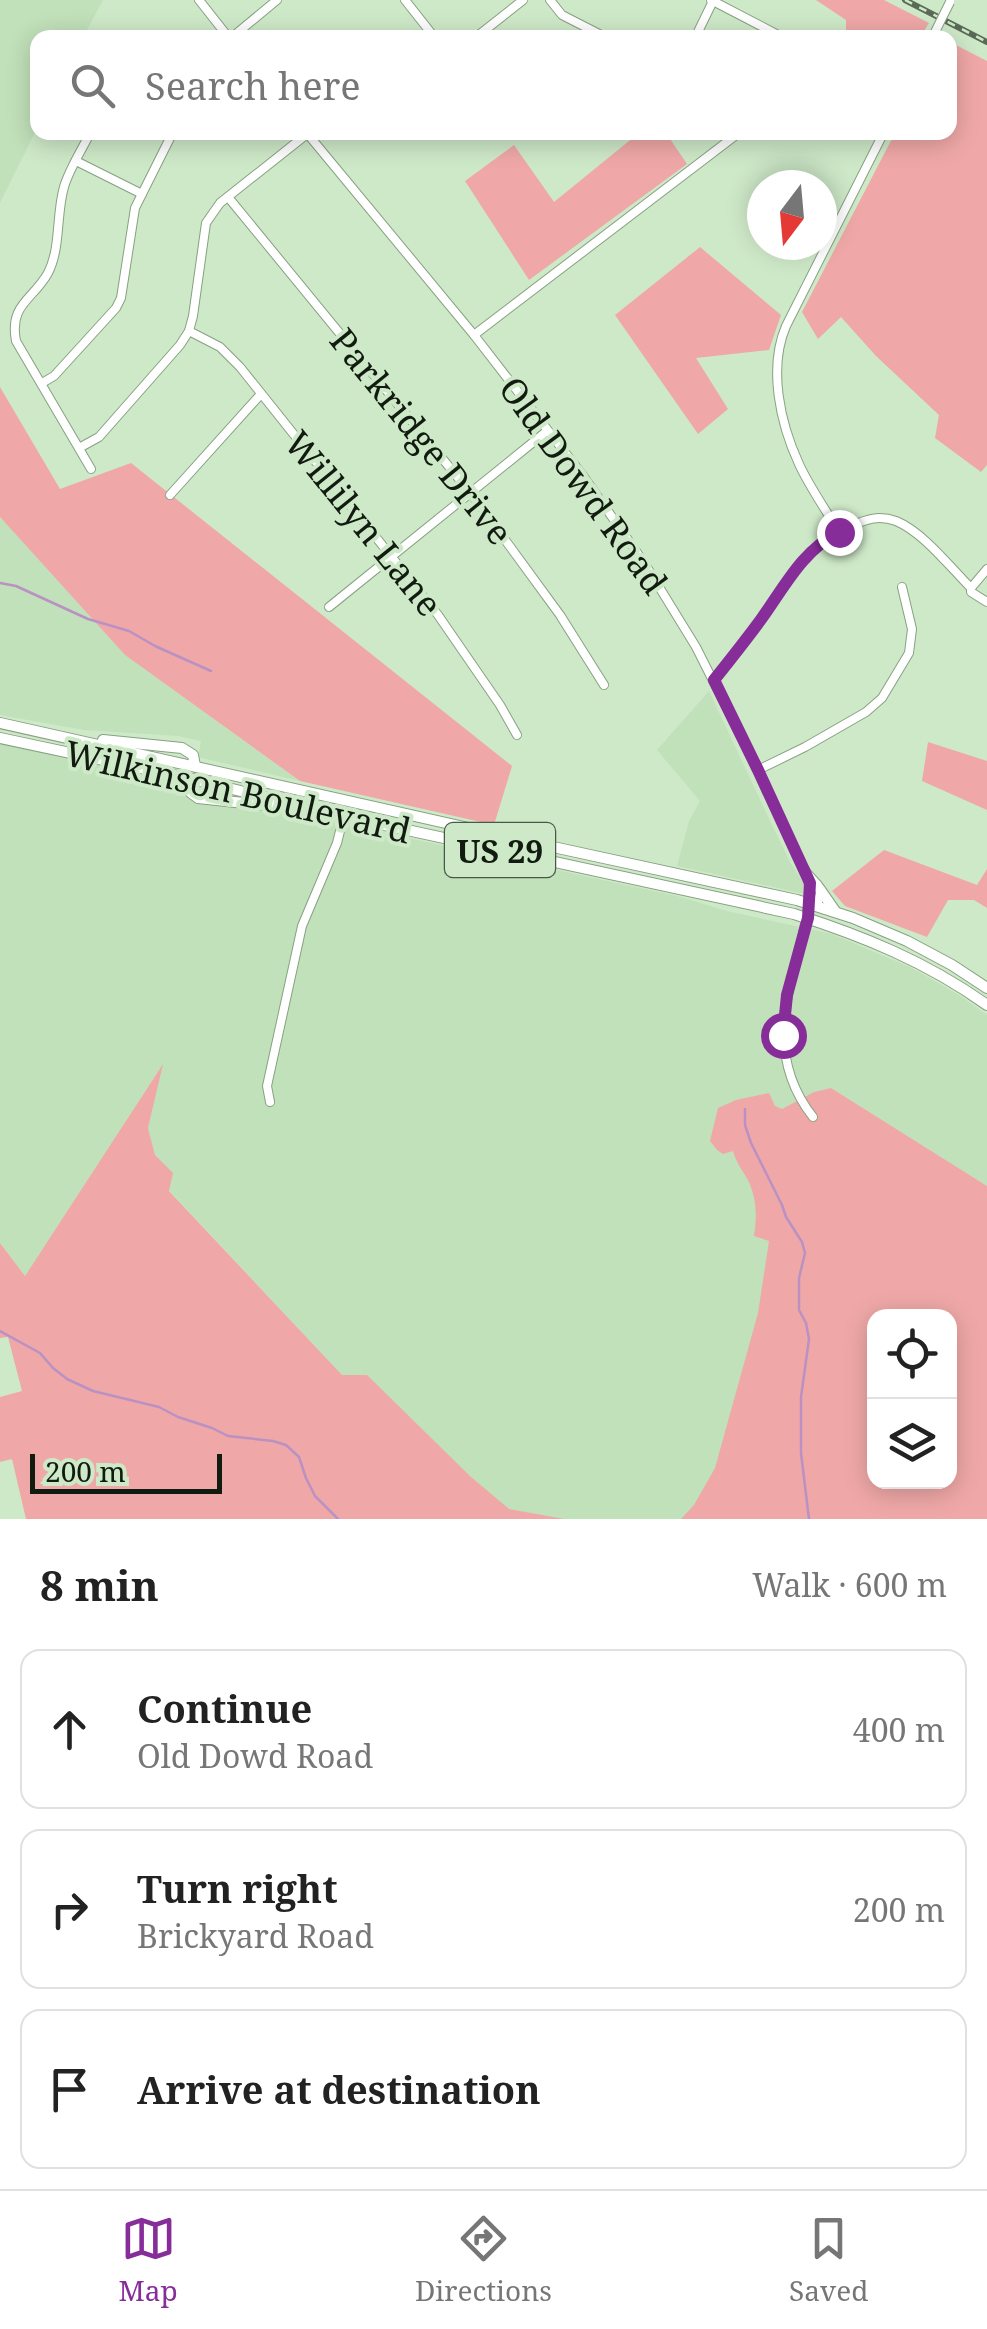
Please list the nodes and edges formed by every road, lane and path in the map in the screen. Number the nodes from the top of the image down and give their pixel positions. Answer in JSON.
{"nodes":[{"id":1,"x":199,"y":0,"type":"edge"},
{"id":2,"x":277,"y":0,"type":"edge"},
{"id":3,"x":404,"y":0,"type":"edge"},
{"id":4,"x":522,"y":0,"type":"edge"},
{"id":5,"x":550,"y":0,"type":"edge"},
{"id":6,"x":712,"y":0,"type":"edge"},
{"id":7,"x":950,"y":1,"type":"edge"},
{"id":8,"x":223,"y":30,"type":"edge"},
{"id":9,"x":240,"y":30,"type":"edge"},
{"id":10,"x":428,"y":30,"type":"edge"},
{"id":11,"x":485,"y":30,"type":"edge"},
{"id":12,"x":592,"y":30,"type":"edge"},
{"id":13,"x":699,"y":30,"type":"edge"},
{"id":14,"x":769,"y":30,"type":"edge"},
{"id":15,"x":936,"y":30,"type":"edge"},
{"id":16,"x":86,"y":140,"type":"edge"},
{"id":17,"x":169,"y":140,"type":"edge"},
{"id":18,"x":297,"y":140,"type":"edge"},
{"id":19,"x":312,"y":140,"type":"edge"},
{"id":20,"x":730,"y":140,"type":"edge"},
{"id":21,"x":880,"y":140,"type":"edge"},
{"id":22,"x":76,"y":160,"type":"junction"},
{"id":23,"x":142,"y":194,"type":"junction"},
{"id":24,"x":228,"y":197,"type":"junction"},
{"id":25,"x":188,"y":331,"type":"junction"},
{"id":26,"x":474,"y":335,"type":"junction"},
{"id":27,"x":42,"y":383,"type":"junction"},
{"id":28,"x":261,"y":394,"type":"junction"},
{"id":29,"x":547,"y":431,"type":"junction"},
{"id":30,"x":79,"y":448,"type":"junction"},
{"id":31,"x":91,"y":469,"type":"dead end"},
{"id":32,"x":470,"y":493,"type":"junction"},
{"id":33,"x":170,"y":495,"type":"dead end"},
{"id":34,"x":839,"y":532,"type":"junction"},
{"id":35,"x":392,"y":556,"type":"junction"},
{"id":36,"x":987,"y":569,"type":"edge"},
{"id":37,"x":902,"y":587,"type":"dead end"},
{"id":38,"x":970,"y":588,"type":"junction"},
{"id":39,"x":987,"y":602,"type":"edge"},
{"id":40,"x":328,"y":607,"type":"dead end"},
{"id":41,"x":714,"y":680,"type":"junction"},
{"id":42,"x":604,"y":685,"type":"dead end"},
{"id":43,"x":0,"y":723,"type":"edge"},
{"id":44,"x":517,"y":735,"type":"dead end"},
{"id":45,"x":0,"y":738,"type":"edge"},
{"id":46,"x":195,"y":766,"type":"junction"},
{"id":47,"x":758,"y":770,"type":"junction"},
{"id":48,"x":192,"y":779,"type":"junction"},
{"id":49,"x":330,"y":813,"type":"junction"},
{"id":50,"x":344,"y":816,"type":"junction"},
{"id":51,"x":807,"y":873,"type":"junction"},
{"id":52,"x":818,"y":888,"type":"junction"},
{"id":53,"x":813,"y":904,"type":"junction"},
{"id":54,"x":836,"y":912,"type":"junction"},
{"id":55,"x":808,"y":918,"type":"junction"},
{"id":56,"x":987,"y":988,"type":"edge"},
{"id":57,"x":987,"y":1004,"type":"edge"},
{"id":58,"x":270,"y":1102,"type":"dead end"},
{"id":59,"x":813,"y":1117,"type":"dead end"}],
"edges":[{"from":1,"to":8,"type":"street"},
{"from":2,"to":9,"type":"street"},
{"from":3,"to":10,"type":"street"},
{"from":4,"to":11,"type":"street"},
{"from":5,"to":12,"type":"street"},
{"from":6,"to":13,"type":"street"},
{"from":6,"to":14,"type":"street"},
{"from":7,"to":15,"type":"street","bridge":true},
{"from":16,"to":22,"type":"street"},
{"from":17,"to":23,"type":"street"},
{"from":18,"to":24,"type":"street"},
{"from":19,"to":26,"type":"street","name":"Old Dowd Road"},
{"from":20,"to":26,"type":"street"},
{"from":21,"to":34,"type":"street"},
{"from":22,"to":23,"type":"street"},
{"from":22,"to":27,"type":"street"},
{"from":23,"to":27,"type":"street"},
{"from":24,"to":25,"type":"street"},
{"from":24,"to":32,"type":"street","name":"Parkridge Drive"},
{"from":25,"to":28,"type":"street","name":"Willilyn Lane"},
{"from":25,"to":30,"type":"street"},
{"from":26,"to":29,"type":"street","name":"Old Dowd Road"},
{"from":27,"to":30,"type":"street"},
{"from":28,"to":33,"type":"street"},
{"from":28,"to":35,"type":"street","name":"Willilyn Lane"},
{"from":29,"to":32,"type":"street"},
{"from":29,"to":41,"type":"street","name":"Old Dowd Road"},
{"from":30,"to":31,"type":"street"},
{"from":32,"to":35,"type":"street"},
{"from":32,"to":42,"type":"street","name":"Parkridge Drive"},
{"from":34,"to":38,"type":"street"},
{"from":34,"to":41,"type":"street"},
{"from":35,"to":40,"type":"street"},
{"from":35,"to":44,"type":"street","name":"Willilyn Lane"},
{"from":36,"to":38,"type":"street"},
{"from":37,"to":47,"type":"street"},
{"from":38,"to":39,"type":"street"},
{"from":41,"to":47,"type":"street","name":"Old Dowd Road"},
{"from":43,"to":46,"type":"main road","name":"Wilkinson Boulevard"},
{"from":45,"to":48,"type":"main road","name":"Wilkinson Boulevard","number":"US 29"},
{"from":46,"to":48,"type":"street"},
{"from":46,"to":53,"type":"main road","name":"Wilkinson Boulevard","number":"US 29"},
{"from":47,"to":51,"type":"street","name":"Old Dowd Road"},
{"from":48,"to":49,"type":"main road","name":"Wilkinson Boulevard","number":"US 29"},
{"from":48,"to":49,"type":"main road"},
{"from":49,"to":50,"type":"main road","name":"Wilkinson Boulevard","number":"US 29"},
{"from":50,"to":55,"type":"main road","name":"Wilkinson Boulevard","number":"US 29"},
{"from":50,"to":58,"type":"street"},
{"from":51,"to":52,"type":"street","name":"Old Dowd Road"},
{"from":51,"to":53,"type":"street","name":"Old Dowd Road"},
{"from":52,"to":53,"type":"street"},
{"from":52,"to":54,"type":"main road"},
{"from":53,"to":54,"type":"main road","name":"Wilkinson Boulevard","number":"US 29"},
{"from":53,"to":55,"type":"street"},
{"from":54,"to":56,"type":"main road","name":"Wilkinson Boulevard","number":"US 29"},
{"from":55,"to":57,"type":"main road","name":"Wilkinson Boulevard","number":"US 29"},
{"from":55,"to":59,"type":"street"}]}
